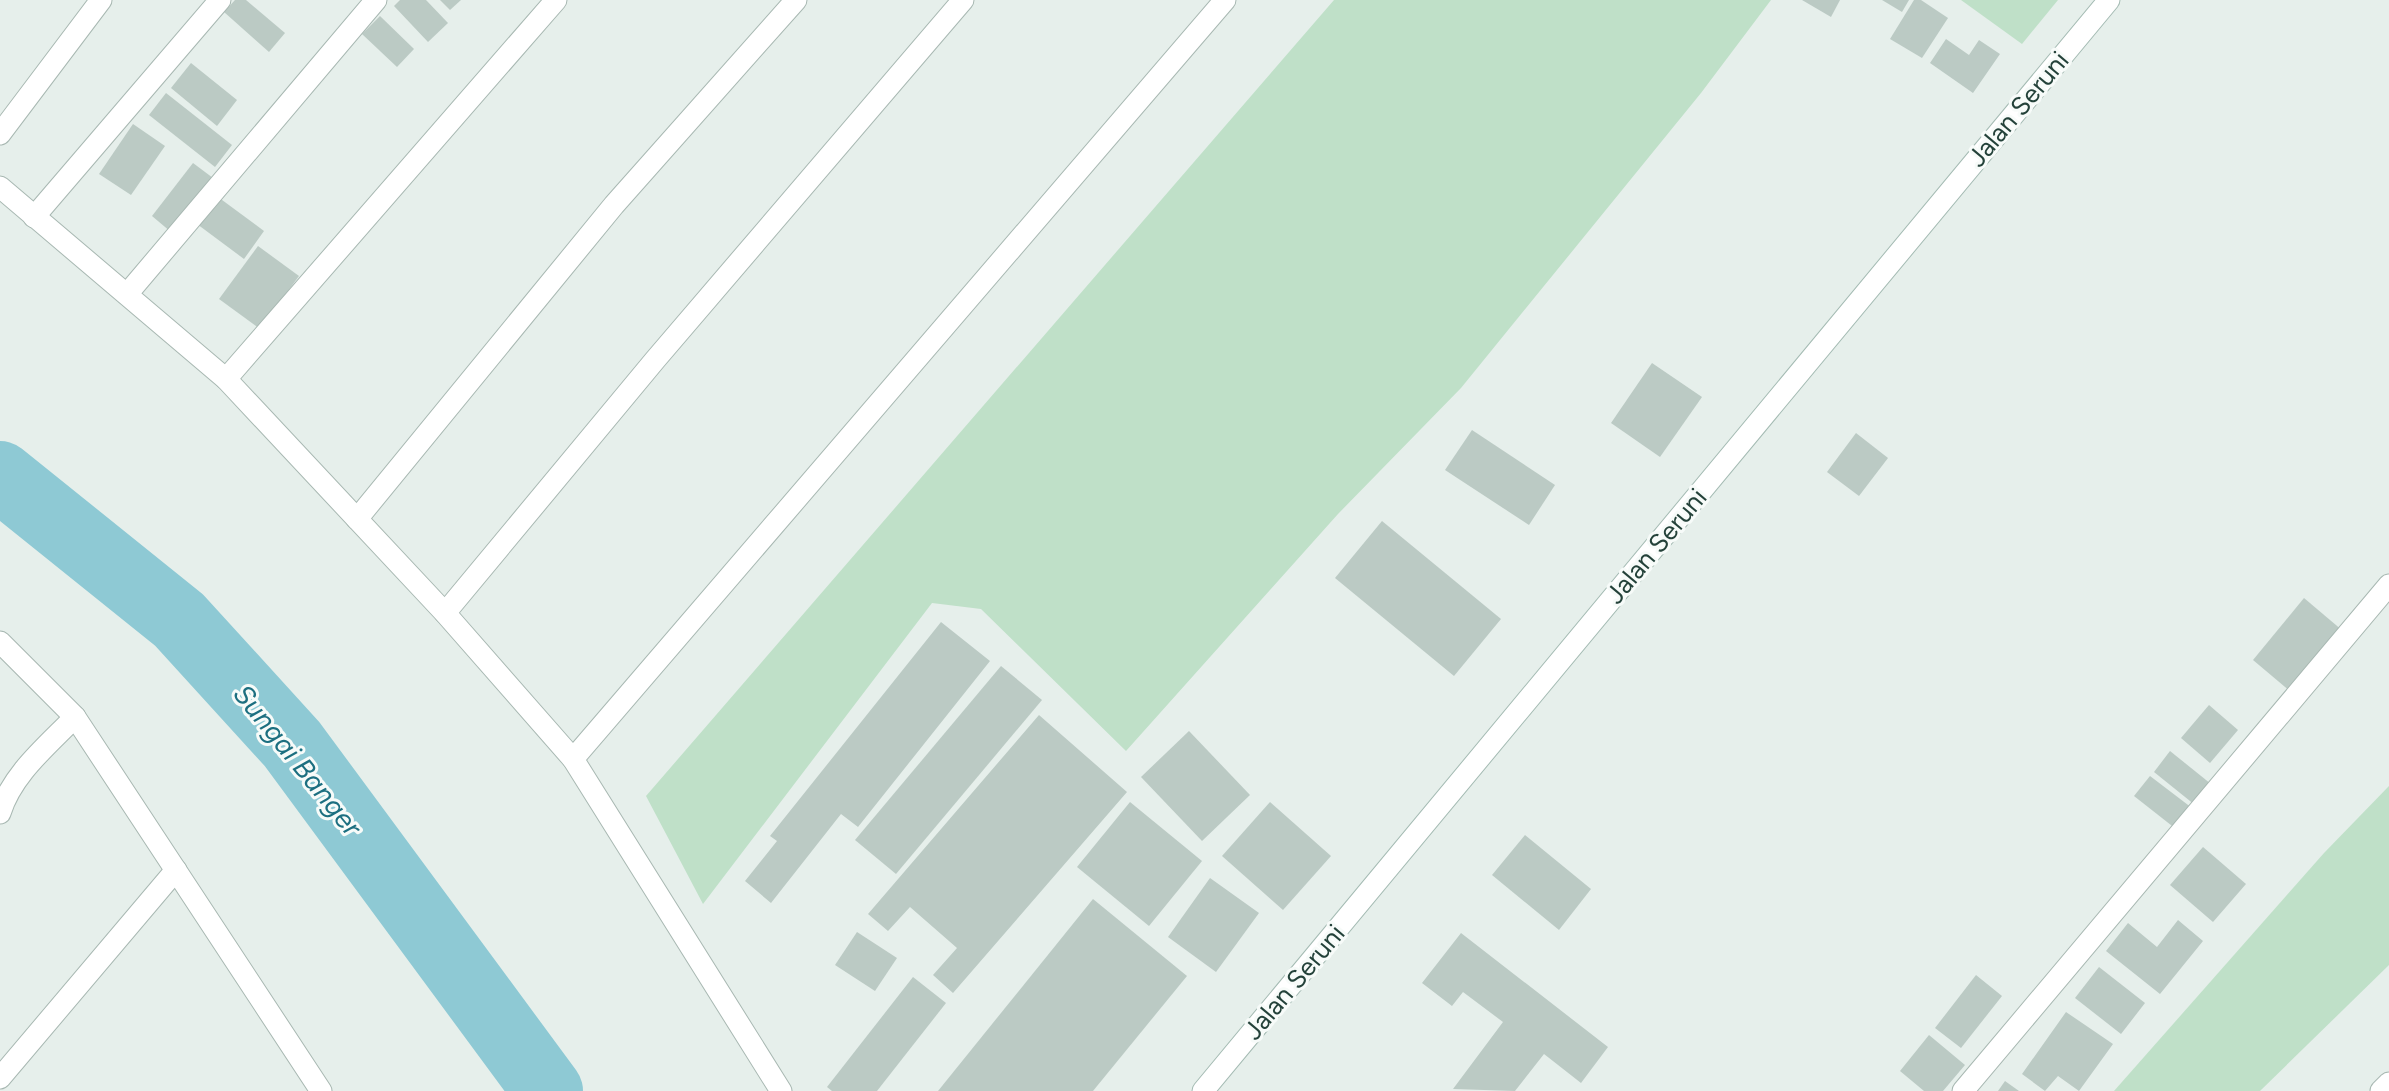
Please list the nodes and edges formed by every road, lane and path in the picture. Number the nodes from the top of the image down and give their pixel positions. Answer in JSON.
{"nodes":[{"id":1,"x":102,"y":0,"type":"edge"},
{"id":2,"x":220,"y":0,"type":"edge"},
{"id":3,"x":376,"y":0,"type":"edge"},
{"id":4,"x":556,"y":0,"type":"edge"},
{"id":5,"x":796,"y":0,"type":"edge"},
{"id":6,"x":963,"y":0,"type":"edge"},
{"id":7,"x":1225,"y":0,"type":"edge"},
{"id":8,"x":2109,"y":0,"type":"edge"},
{"id":9,"x":0,"y":134,"type":"edge"},
{"id":10,"x":0,"y":187,"type":"edge"},
{"id":11,"x":34,"y":216,"type":"junction"},
{"id":12,"x":128,"y":293,"type":"junction"},
{"id":13,"x":226,"y":379,"type":"junction"},
{"id":14,"x":357,"y":519,"type":"junction"},
{"id":15,"x":2389,"y":585,"type":"edge"},
{"id":16,"x":445,"y":613,"type":"junction"},
{"id":17,"x":0,"y":642,"type":"edge"},
{"id":18,"x":75,"y":717,"type":"junction"},
{"id":19,"x":573,"y":759,"type":"junction"},
{"id":20,"x":0,"y":813,"type":"edge"},
{"id":21,"x":176,"y":870,"type":"junction"},
{"id":22,"x":0,"y":1078,"type":"edge"},
{"id":23,"x":2389,"y":1083,"type":"edge"},
{"id":24,"x":321,"y":1091,"type":"edge"},
{"id":25,"x":781,"y":1091,"type":"edge"},
{"id":26,"x":1203,"y":1091,"type":"edge"},
{"id":27,"x":1963,"y":1091,"type":"edge"},
{"id":28,"x":2381,"y":1091,"type":"edge"}],
"edges":[{"from":1,"to":9,"type":"street"},
{"from":2,"to":11,"type":"street"},
{"from":3,"to":12,"type":"street"},
{"from":4,"to":13,"type":"street"},
{"from":5,"to":14,"type":"street"},
{"from":6,"to":16,"type":"street"},
{"from":7,"to":19,"type":"street"},
{"from":8,"to":26,"type":"street","name":"Jalan Seruni"},
{"from":10,"to":11,"type":"street"},
{"from":11,"to":12,"type":"street"},
{"from":12,"to":13,"type":"street"},
{"from":13,"to":14,"type":"street"},
{"from":14,"to":16,"type":"street"},
{"from":15,"to":27,"type":"street"},
{"from":16,"to":19,"type":"street"},
{"from":17,"to":18,"type":"street"},
{"from":18,"to":20,"type":"street"},
{"from":18,"to":21,"type":"street"},
{"from":19,"to":25,"type":"street"},
{"from":21,"to":22,"type":"street"},
{"from":21,"to":24,"type":"street"},
{"from":23,"to":28,"type":"street"}]}
